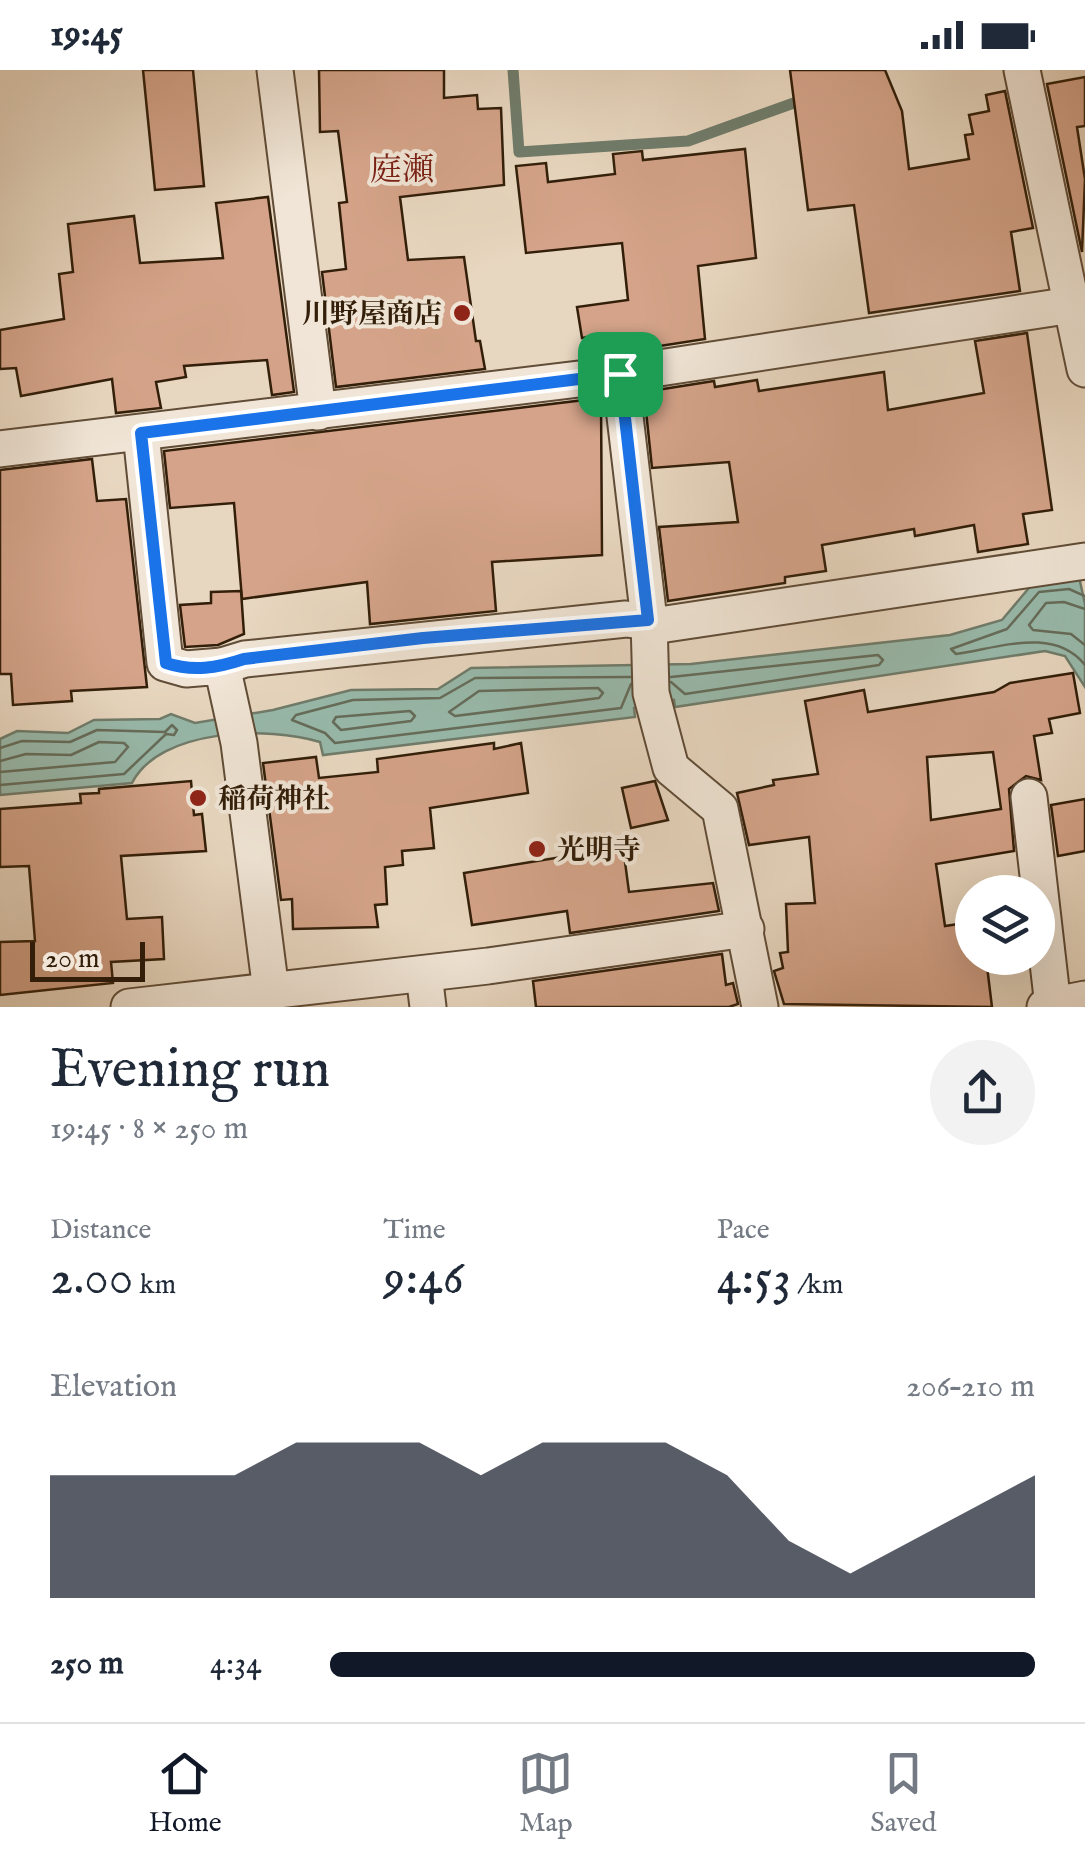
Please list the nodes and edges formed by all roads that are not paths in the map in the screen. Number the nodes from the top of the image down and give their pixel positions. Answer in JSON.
{"nodes":[{"id":1,"x":274,"y":70,"type":"edge"},
{"id":2,"x":1022,"y":70,"type":"edge"},
{"id":3,"x":1078,"y":304,"type":"edge"},
{"id":4,"x":1085,"y":369,"type":"edge"},
{"id":5,"x":620,"y":374,"type":"junction"},
{"id":6,"x":318,"y":412,"type":"junction"},
{"id":7,"x":141,"y":433,"type":"junction"},
{"id":8,"x":0,"y":450,"type":"edge"},
{"id":9,"x":1085,"y":561,"type":"edge"},
{"id":10,"x":648,"y":620,"type":"junction"},
{"id":11,"x":222,"y":666,"type":"junction"},
{"id":12,"x":1030,"y":797,"type":"dead end"},
{"id":13,"x":746,"y":928,"type":"junction"},
{"id":14,"x":426,"y":990,"type":"edge"},
{"id":15,"x":271,"y":991,"type":"junction"},
{"id":16,"x":1085,"y":999,"type":"edge"},
{"id":17,"x":1053,"y":1006,"type":"edge"},
{"id":18,"x":129,"y":1007,"type":"edge"},
{"id":19,"x":760,"y":1007,"type":"edge"},
{"id":20,"x":1044,"y":1007,"type":"edge"}],
"edges":[{"from":1,"to":6,"type":"street"},
{"from":2,"to":3,"type":"street"},
{"from":3,"to":4,"type":"street"},
{"from":3,"to":5,"type":"street"},
{"from":5,"to":6,"type":"street"},
{"from":5,"to":10,"type":"street"},
{"from":6,"to":7,"type":"street"},
{"from":7,"to":8,"type":"street"},
{"from":7,"to":11,"type":"street"},
{"from":9,"to":10,"type":"street"},
{"from":10,"to":11,"type":"street"},
{"from":10,"to":13,"type":"street"},
{"from":11,"to":15,"type":"street"},
{"from":12,"to":17,"type":"street"},
{"from":13,"to":14,"type":"street"},
{"from":13,"to":19,"type":"street"},
{"from":14,"to":15,"type":"street"},
{"from":15,"to":18,"type":"street"},
{"from":16,"to":17,"type":"street"},
{"from":17,"to":20,"type":"street"}]}
